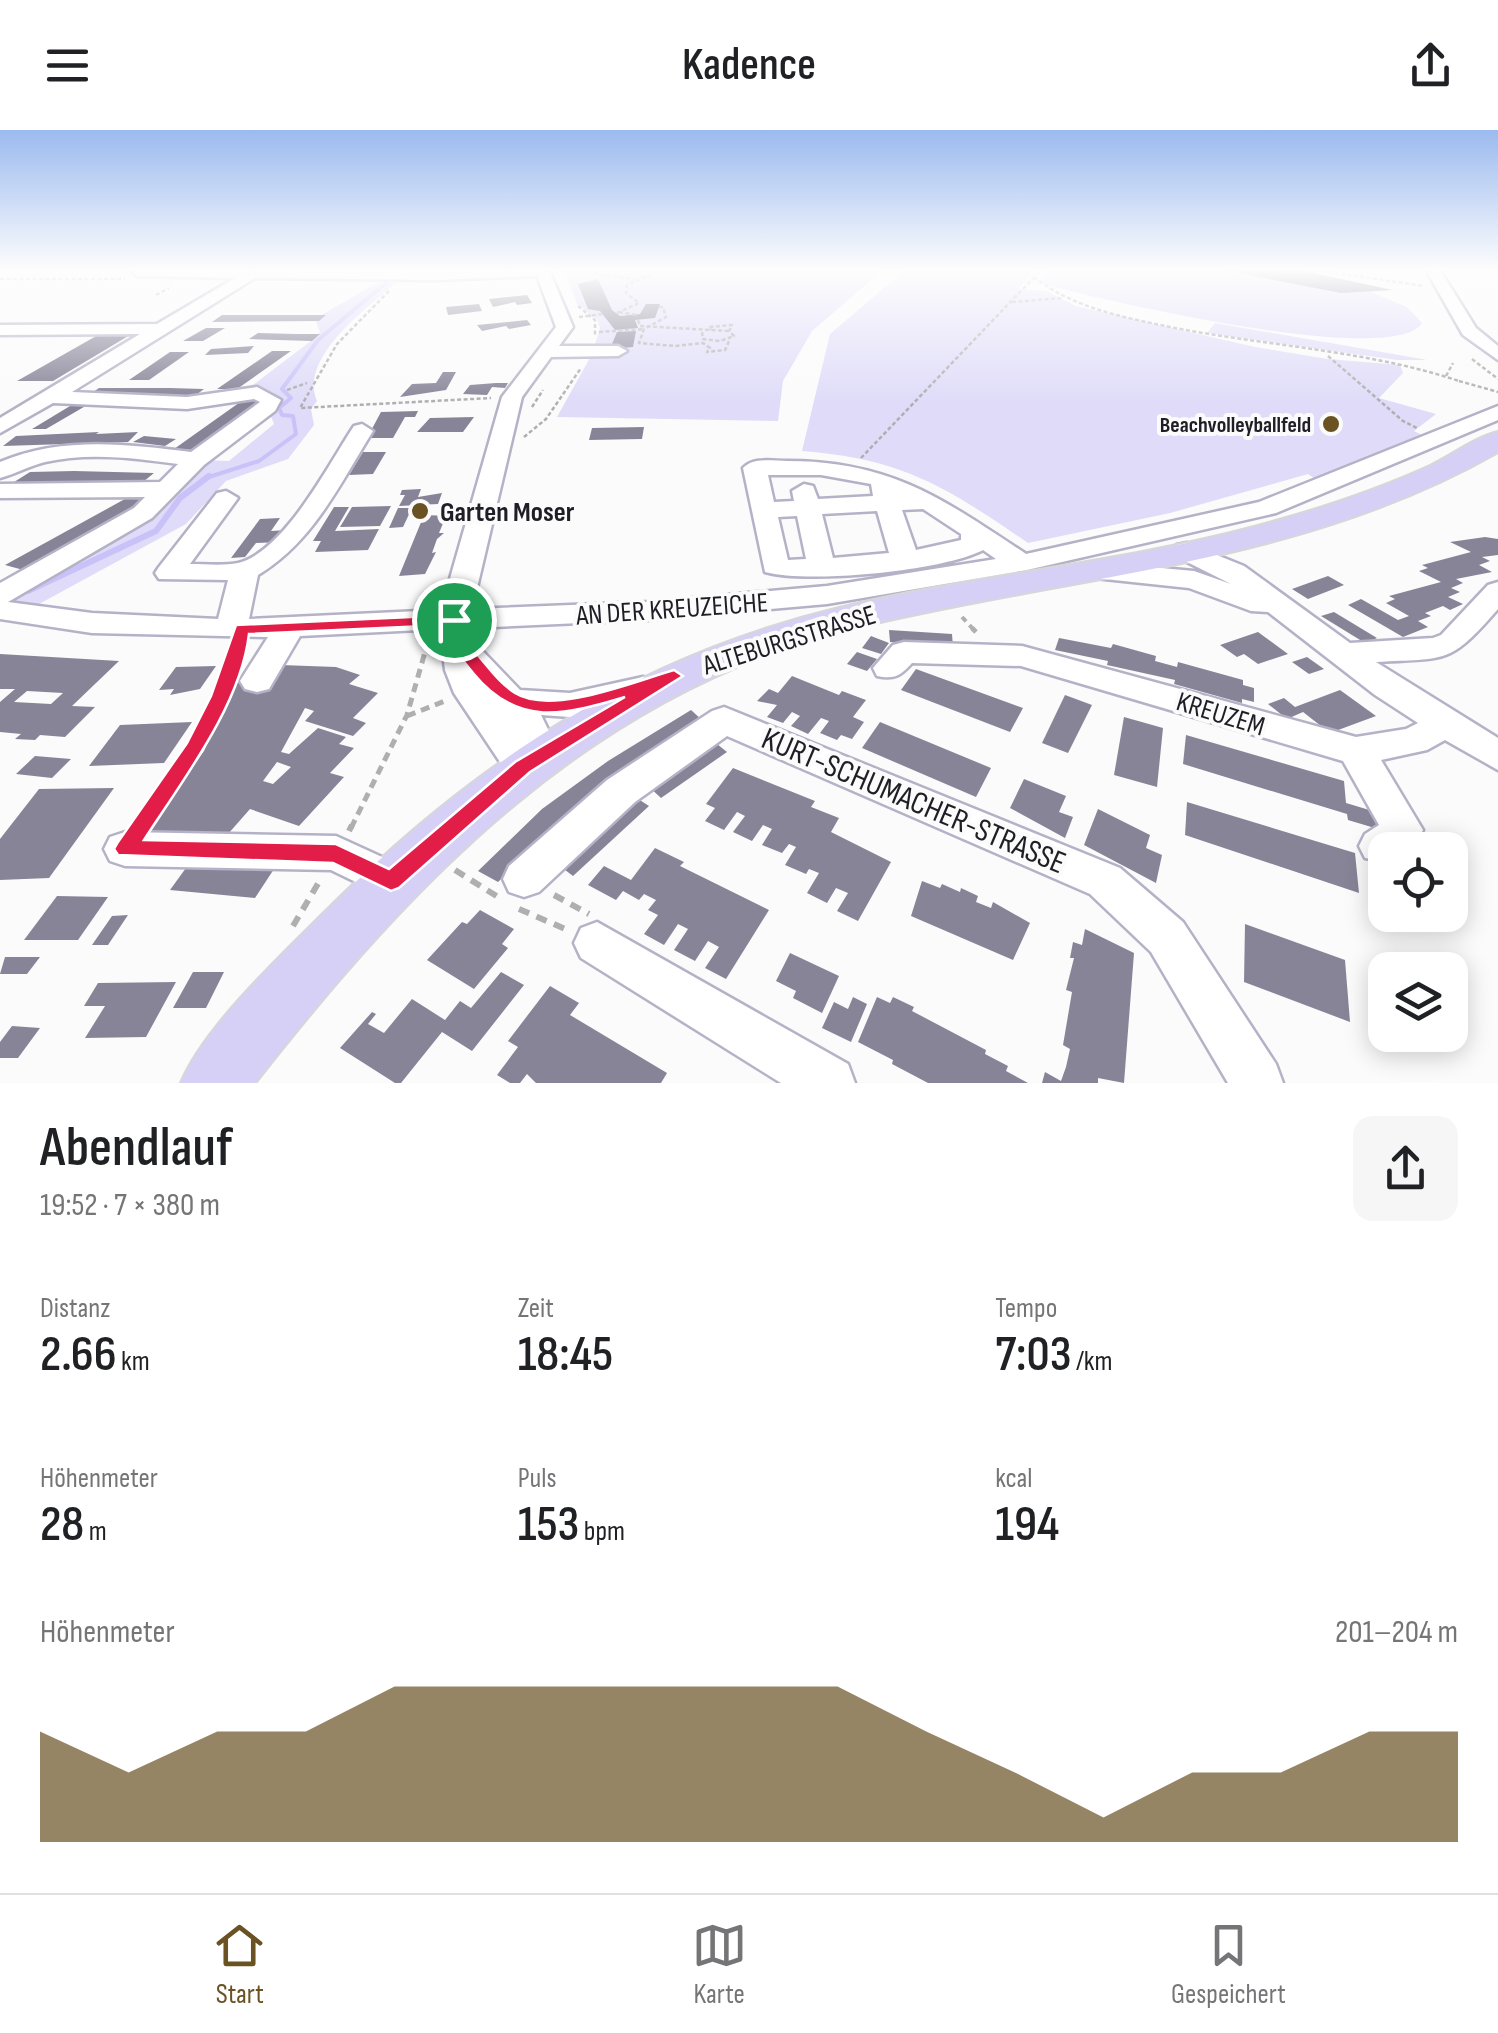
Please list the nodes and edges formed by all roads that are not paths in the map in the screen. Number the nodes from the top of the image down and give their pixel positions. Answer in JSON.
{"nodes":[{"id":1,"x":187,"y":314,"type":"edge"},
{"id":2,"x":569,"y":314,"type":"edge"},
{"id":3,"x":1458,"y":314,"type":"edge"},
{"id":4,"x":163,"y":329,"type":"junction"},
{"id":5,"x":0,"y":330,"type":"edge"},
{"id":6,"x":547,"y":352,"type":"junction"},
{"id":7,"x":618,"y":352,"type":"dead end"},
{"id":8,"x":1498,"y":355,"type":"edge"},
{"id":9,"x":52,"y":398,"type":"junction"},
{"id":10,"x":1498,"y":412,"type":"edge"},
{"id":11,"x":0,"y":426,"type":"edge"},
{"id":12,"x":362,"y":431,"type":"dead end"},
{"id":13,"x":1498,"y":440,"type":"edge"},
{"id":14,"x":196,"y":460,"type":"junction"},
{"id":15,"x":798,"y":467,"type":"junction"},
{"id":16,"x":0,"y":472,"type":"edge"},
{"id":17,"x":170,"y":489,"type":"junction"},
{"id":18,"x":0,"y":491,"type":"edge"},
{"id":19,"x":883,"y":491,"type":"junction"},
{"id":20,"x":226,"y":498,"type":"dead end"},
{"id":21,"x":807,"y":508,"type":"junction"},
{"id":22,"x":762,"y":510,"type":"junction"},
{"id":23,"x":974,"y":534,"type":"junction"},
{"id":24,"x":1240,"y":538,"type":"junction"},
{"id":25,"x":1187,"y":550,"type":"junction"},
{"id":26,"x":905,"y":559,"type":"junction"},
{"id":27,"x":1021,"y":563,"type":"junction"},
{"id":28,"x":822,"y":566,"type":"junction"},
{"id":29,"x":1096,"y":570,"type":"junction"},
{"id":30,"x":244,"y":571,"type":"junction"},
{"id":31,"x":1246,"y":580,"type":"junction"},
{"id":32,"x":1498,"y":591,"type":"edge"},
{"id":33,"x":0,"y":595,"type":"edge"},
{"id":34,"x":0,"y":610,"type":"edge"},
{"id":35,"x":1290,"y":616,"type":"junction"},
{"id":36,"x":256,"y":629,"type":"junction"},
{"id":37,"x":456,"y":631,"type":"junction"},
{"id":38,"x":1341,"y":654,"type":"junction"},
{"id":39,"x":889,"y":668,"type":"dead end"},
{"id":40,"x":674,"y":676,"type":"junction"},
{"id":41,"x":248,"y":682,"type":"dead end"},
{"id":42,"x":513,"y":701,"type":"junction"},
{"id":43,"x":1443,"y":725,"type":"junction"},
{"id":44,"x":1356,"y":751,"type":"junction"},
{"id":45,"x":1498,"y":756,"type":"edge"},
{"id":46,"x":532,"y":760,"type":"junction"},
{"id":47,"x":1400,"y":832,"type":"edge"},
{"id":48,"x":126,"y":849,"type":"road end"},
{"id":49,"x":524,"y":879,"type":"road end"},
{"id":50,"x":391,"y":881,"type":"junction"},
{"id":51,"x":597,"y":943,"type":"road end"},
{"id":52,"x":214,"y":1083,"type":"edge"},
{"id":53,"x":829,"y":1083,"type":"edge"},
{"id":54,"x":1257,"y":1083,"type":"edge"}],
"edges":[{"from":1,"to":4,"type":"street"},
{"from":2,"to":6,"type":"street"},
{"from":3,"to":8,"type":"street"},
{"from":4,"to":5,"type":"street"},
{"from":4,"to":9,"type":"street"},
{"from":6,"to":7,"type":"street"},
{"from":6,"to":37,"type":"street"},
{"from":9,"to":11,"type":"street"},
{"from":9,"to":14,"type":"street"},
{"from":10,"to":27,"type":"street","name":"AN DER KREUZEICHE"},
{"from":12,"to":30,"type":"street"},
{"from":13,"to":24,"type":"main road","name":"ALTEBURGSTRASSE"},
{"from":14,"to":16,"type":"street"},
{"from":14,"to":17,"type":"street"},
{"from":15,"to":19,"type":"street"},
{"from":15,"to":21,"type":"street"},
{"from":15,"to":22,"type":"street"},
{"from":17,"to":18,"type":"street"},
{"from":17,"to":33,"type":"street"},
{"from":19,"to":21,"type":"street"},
{"from":19,"to":23,"type":"street"},
{"from":19,"to":26,"type":"street"},
{"from":20,"to":30,"type":"street"},
{"from":21,"to":22,"type":"street"},
{"from":21,"to":28,"type":"street"},
{"from":22,"to":28,"type":"street"},
{"from":23,"to":26,"type":"street"},
{"from":23,"to":27,"type":"street"},
{"from":24,"to":25,"type":"main road","name":"ALTEBURGSTRASSE"},
{"from":24,"to":31,"type":"street"},
{"from":25,"to":29,"type":"main road","name":"ALTEBURGSTRASSE"},
{"from":25,"to":31,"type":"street"},
{"from":26,"to":28,"type":"street"},
{"from":27,"to":37,"type":"street","name":"AN DER KREUZEICHE"},
{"from":29,"to":35,"type":"street"},
{"from":29,"to":40,"type":"main road","name":"ALTEBURGSTRASSE"},
{"from":30,"to":36,"type":"street"},
{"from":31,"to":35,"type":"street"},
{"from":32,"to":38,"type":"street"},
{"from":34,"to":36,"type":"street","name":"AN DER KREUZEICHE"},
{"from":35,"to":38,"type":"street"},
{"from":36,"to":37,"type":"street","name":"AN DER KREUZEICHE"},
{"from":36,"to":41,"type":"street"},
{"from":37,"to":42,"type":"street"},
{"from":37,"to":46,"type":"street"},
{"from":38,"to":43,"type":"street"},
{"from":39,"to":44,"type":"street","name":"KREUZEM"},
{"from":40,"to":42,"type":"street"},
{"from":40,"to":46,"type":"main road","name":"ALTEBURGSTRASSE"},
{"from":42,"to":46,"type":"street"},
{"from":43,"to":44,"type":"street","name":"KREUZEM"},
{"from":43,"to":45,"type":"street"},
{"from":44,"to":47,"type":"street"},
{"from":46,"to":50,"type":"main road","name":"ALTEBURGSTRASSE"},
{"from":48,"to":50,"type":"street"},
{"from":49,"to":54,"type":"street","name":"KURT-SCHUMACHER-STRASSE"},
{"from":50,"to":52,"type":"main road","name":"ALTEBURGSTRASSE"},
{"from":51,"to":53,"type":"street"}]}
